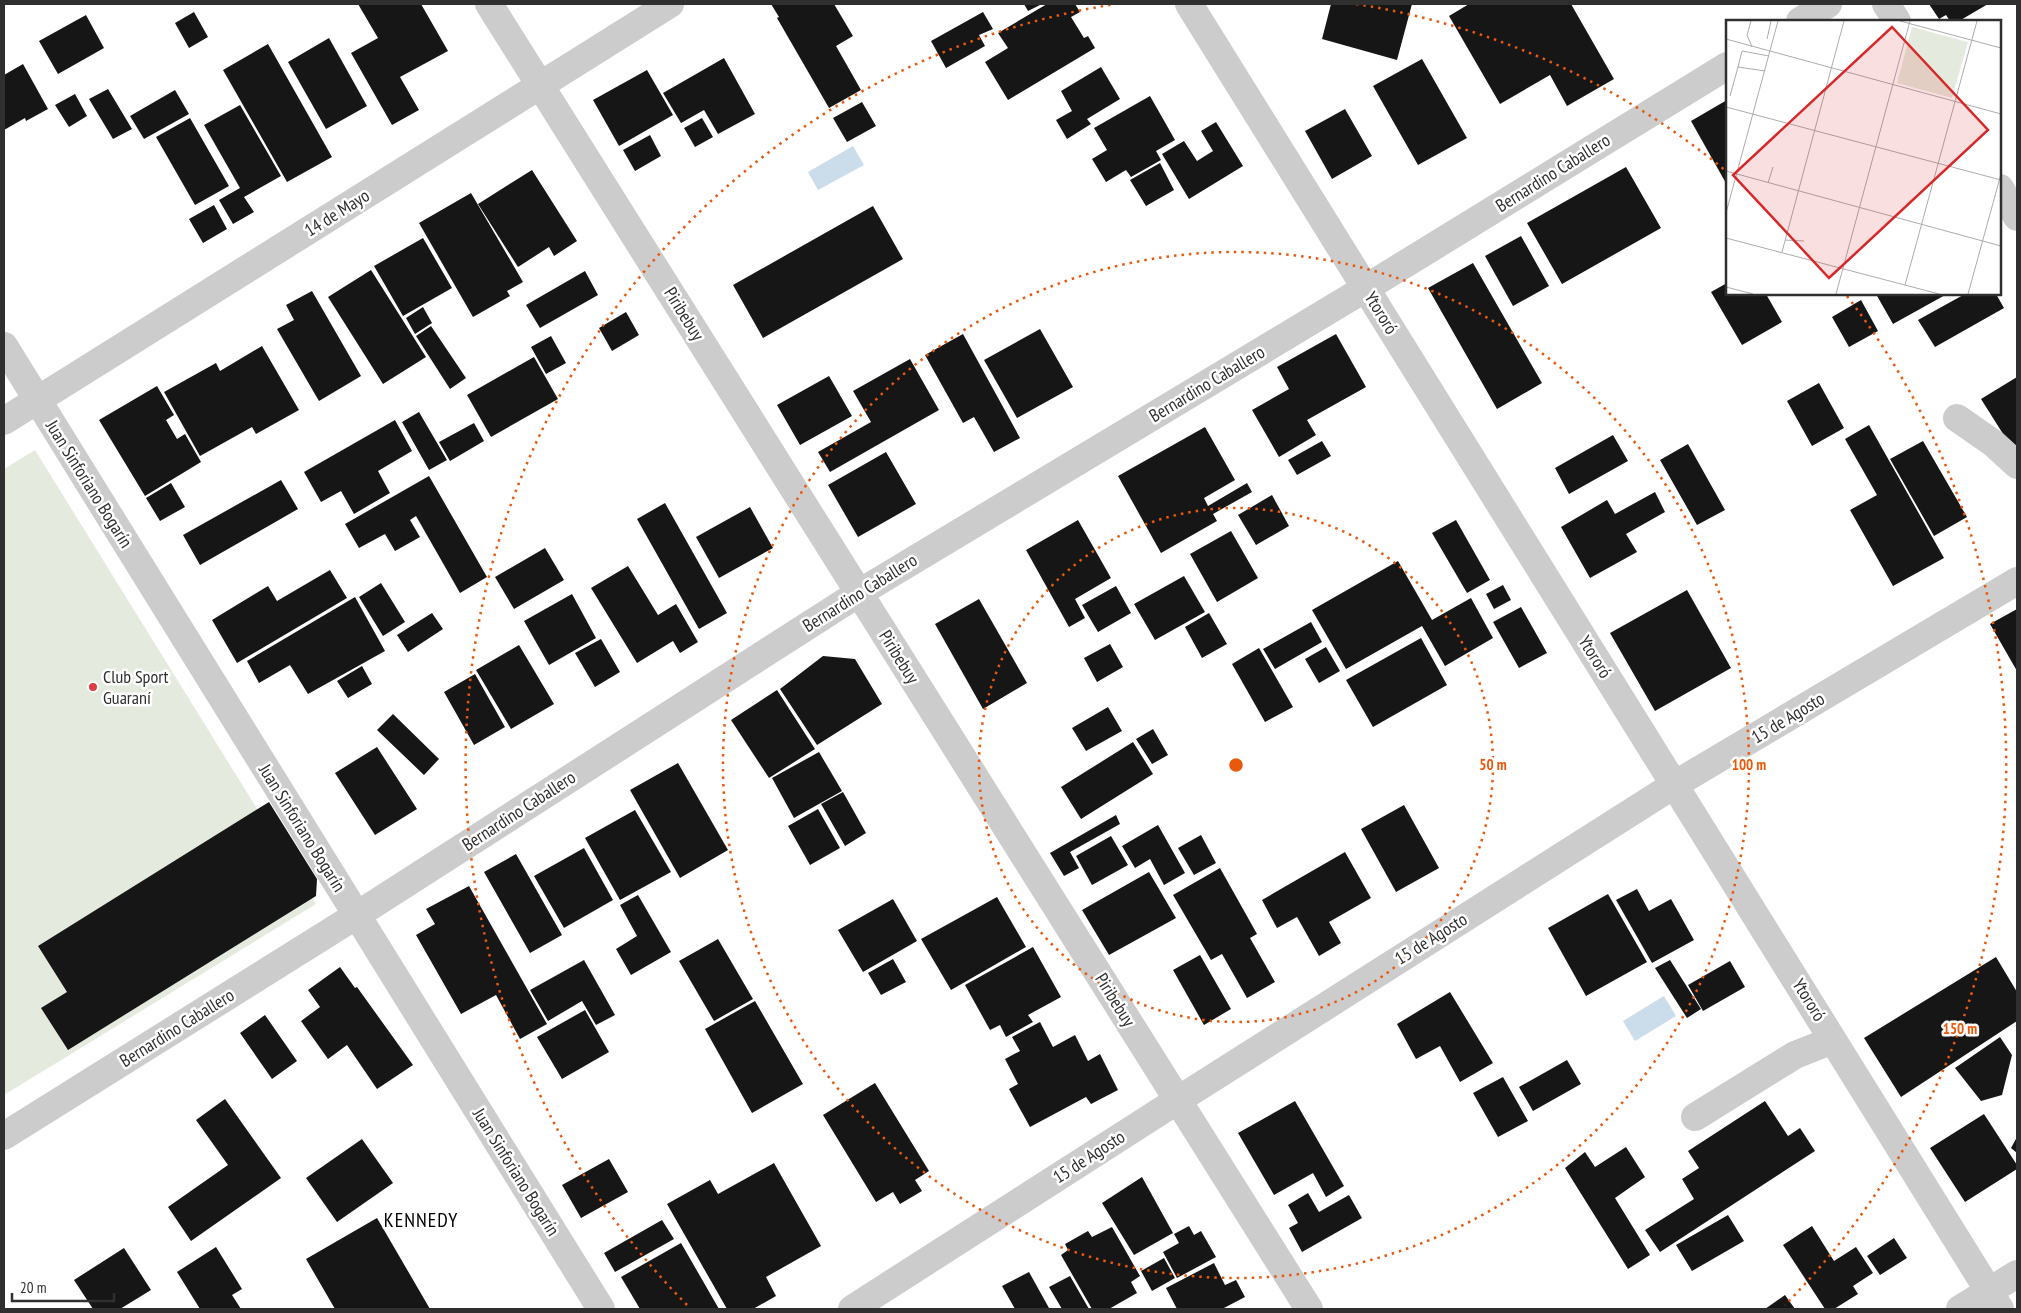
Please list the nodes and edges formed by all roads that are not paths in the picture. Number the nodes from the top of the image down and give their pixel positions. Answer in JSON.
{"nodes":[{"id":1,"x":489,"y":4,"type":"edge"},
{"id":2,"x":670,"y":4,"type":"edge"},
{"id":3,"x":1189,"y":4,"type":"edge"},
{"id":4,"x":1828,"y":4,"type":"edge"},
{"id":5,"x":1886,"y":4,"type":"edge"},
{"id":6,"x":1802,"y":20,"type":"edge"},
{"id":7,"x":1896,"y":20,"type":"edge"},
{"id":8,"x":1726,"y":67,"type":"edge"},
{"id":9,"x":541,"y":86,"type":"junction"},
{"id":10,"x":2001,"y":190,"type":"edge"},
{"id":11,"x":2017,"y":217,"type":"edge"},
{"id":12,"x":1366,"y":288,"type":"junction"},
{"id":13,"x":4,"y":346,"type":"edge"},
{"id":14,"x":37,"y":400,"type":"junction"},
{"id":15,"x":1957,"y":418,"type":"dead end"},
{"id":16,"x":4,"y":421,"type":"edge"},
{"id":17,"x":2017,"y":464,"type":"edge"},
{"id":18,"x":2017,"y":581,"type":"edge"},
{"id":19,"x":859,"y":593,"type":"junction"},
{"id":20,"x":1674,"y":785,"type":"junction"},
{"id":21,"x":357,"y":915,"type":"junction"},
{"id":22,"x":1833,"y":1040,"type":"junction"},
{"id":23,"x":1178,"y":1100,"type":"junction"},
{"id":24,"x":1695,"y":1117,"type":"dead end"},
{"id":25,"x":4,"y":1136,"type":"edge"},
{"id":26,"x":2017,"y":1274,"type":"edge"},
{"id":27,"x":1995,"y":1300,"type":"edge"},
{"id":28,"x":601,"y":1309,"type":"edge"},
{"id":29,"x":852,"y":1309,"type":"edge"},
{"id":30,"x":1309,"y":1309,"type":"edge"},
{"id":31,"x":1960,"y":1309,"type":"edge"}],
"edges":[{"from":1,"to":9,"type":"street","name":"Piribebuy"},
{"from":2,"to":9,"type":"street","name":"14 de Mayo"},
{"from":3,"to":12,"type":"street","name":"Ytororó"},
{"from":4,"to":6,"type":"street"},
{"from":5,"to":7,"type":"street"},
{"from":8,"to":12,"type":"street","name":"Bernardino Caballero"},
{"from":9,"to":14,"type":"street","name":"14 de Mayo"},
{"from":9,"to":19,"type":"street","name":"Piribebuy"},
{"from":10,"to":11,"type":"street"},
{"from":12,"to":19,"type":"street","name":"Bernardino Caballero"},
{"from":12,"to":20,"type":"street","name":"Ytororó"},
{"from":13,"to":14,"type":"street","name":"Juan Sinforiano Bogarín"},
{"from":14,"to":16,"type":"street","name":"14 de Mayo"},
{"from":14,"to":21,"type":"street","name":"Juan Sinforiano Bogarín"},
{"from":15,"to":17,"type":"street"},
{"from":18,"to":20,"type":"street","name":"15 de Agosto"},
{"from":19,"to":21,"type":"street","name":"Bernardino Caballero"},
{"from":19,"to":23,"type":"street","name":"Piribebuy"},
{"from":20,"to":22,"type":"street","name":"Ytororó"},
{"from":20,"to":23,"type":"street","name":"15 de Agosto"},
{"from":21,"to":25,"type":"street","name":"Bernardino Caballero"},
{"from":21,"to":28,"type":"street","name":"Juan Sinforiano Bogarín"},
{"from":22,"to":24,"type":"street"},
{"from":22,"to":27,"type":"street","name":"Ytororó"},
{"from":23,"to":29,"type":"street","name":"15 de Agosto"},
{"from":23,"to":30,"type":"street","name":"Piribebuy"},
{"from":26,"to":27,"type":"street"},
{"from":27,"to":31,"type":"street"}]}
